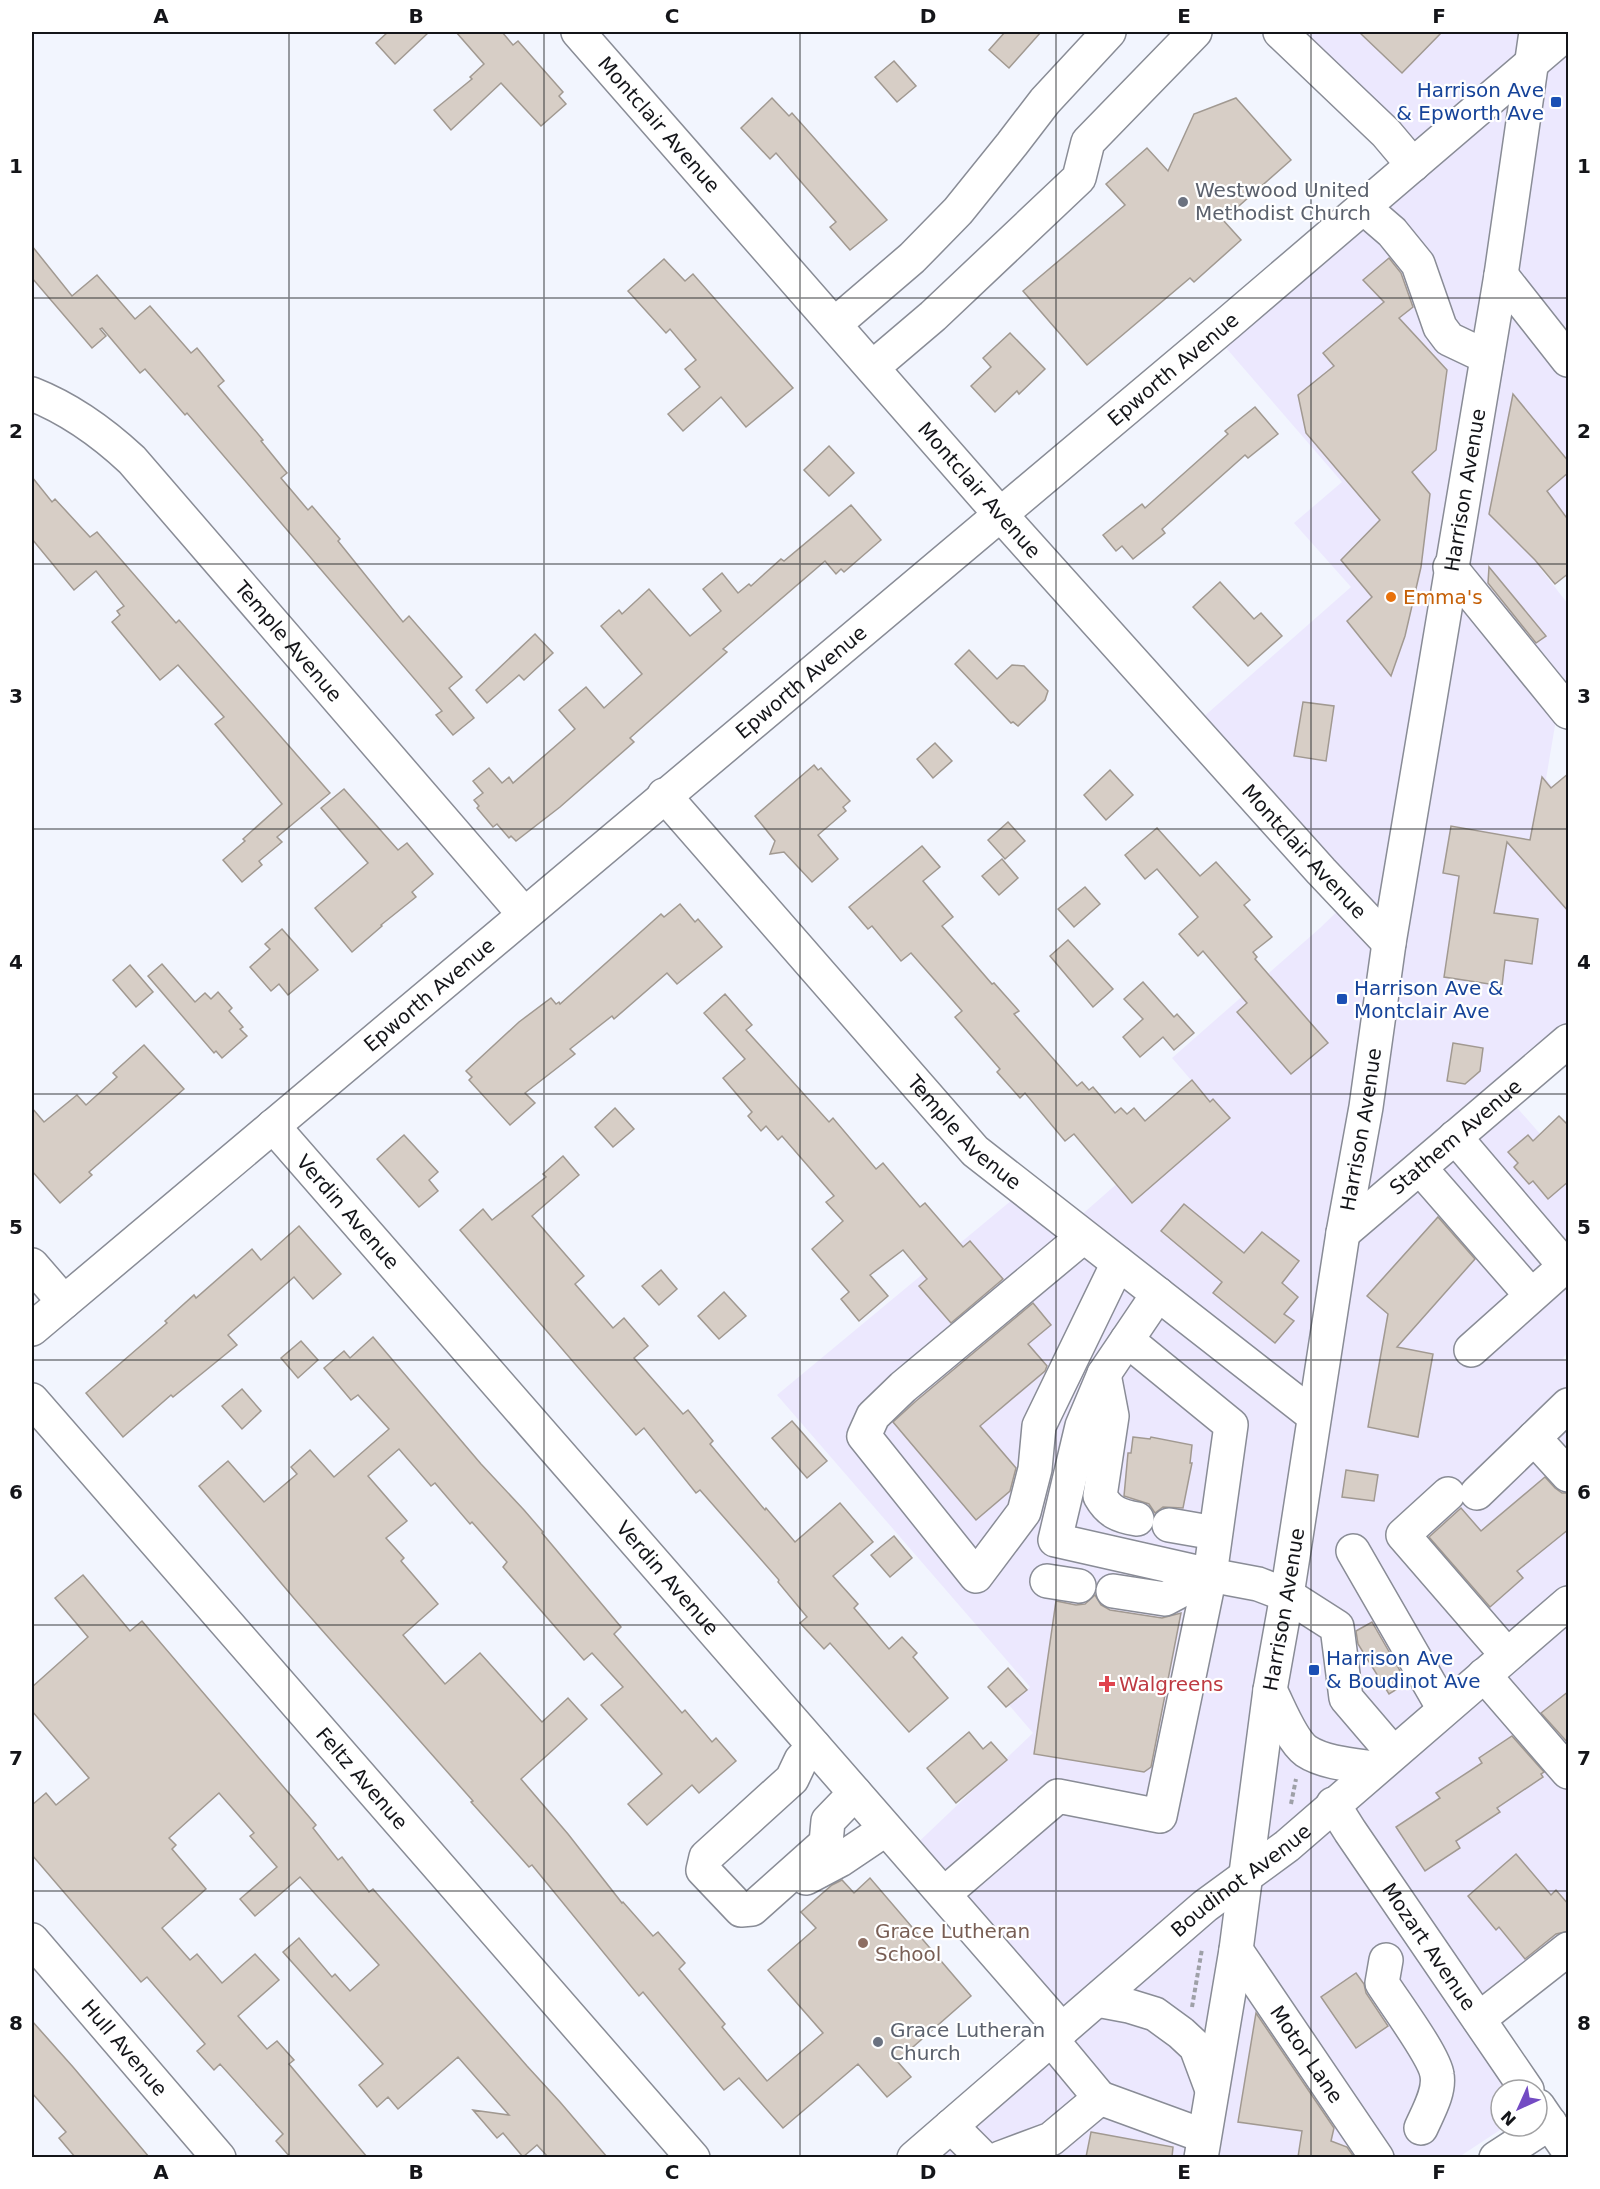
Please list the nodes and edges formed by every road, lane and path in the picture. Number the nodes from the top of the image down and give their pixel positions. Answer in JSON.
{"nodes":[{"id":1,"x":578,"y":32,"type":"edge"},
{"id":2,"x":1109,"y":32,"type":"edge"},
{"id":3,"x":1195,"y":32,"type":"edge"},
{"id":4,"x":1536,"y":32,"type":"edge"},
{"id":5,"x":1569,"y":32,"type":"edge"},
{"id":6,"x":1291,"y":35,"type":"edge"},
{"id":7,"x":1530,"y":65,"type":"junction"},
{"id":8,"x":1413,"y":165,"type":"junction"},
{"id":9,"x":1363,"y":207,"type":"junction"},
{"id":10,"x":1501,"y":275,"type":"junction"},
{"id":11,"x":835,"y":324,"type":"junction"},
{"id":12,"x":1486,"y":357,"type":"junction"},
{"id":13,"x":1569,"y":360,"type":"edge"},
{"id":14,"x":873,"y":367,"type":"junction"},
{"id":15,"x":32,"y":394,"type":"edge"},
{"id":16,"x":1000,"y":514,"type":"junction"},
{"id":17,"x":1450,"y":567,"type":"junction"},
{"id":18,"x":1569,"y":712,"type":"edge"},
{"id":19,"x":664,"y":795,"type":"junction"},
{"id":20,"x":524,"y":914,"type":"junction"},
{"id":21,"x":1389,"y":943,"type":"junction"},
{"id":22,"x":1569,"y":1041,"type":"edge"},
{"id":23,"x":273,"y":1126,"type":"junction"},
{"id":24,"x":1455,"y":1137,"type":"junction"},
{"id":25,"x":1420,"y":1168,"type":"junction"},
{"id":26,"x":1343,"y":1233,"type":"junction"},
{"id":27,"x":1083,"y":1237,"type":"junction"},
{"id":28,"x":1118,"y":1263,"type":"junction"},
{"id":29,"x":32,"y":1265,"type":"edge"},
{"id":30,"x":1158,"y":1294,"type":"junction"},
{"id":31,"x":1530,"y":1294,"type":"junction"},
{"id":32,"x":64,"y":1302,"type":"junction"},
{"id":33,"x":32,"y":1329,"type":"edge"},
{"id":34,"x":1127,"y":1340,"type":"junction"},
{"id":35,"x":1471,"y":1350,"type":"dead end"},
{"id":36,"x":1104,"y":1374,"type":"junction"},
{"id":37,"x":32,"y":1400,"type":"edge"},
{"id":38,"x":1568,"y":1405,"type":"edge"},
{"id":39,"x":1314,"y":1416,"type":"junction"},
{"id":40,"x":1534,"y":1438,"type":"junction"},
{"id":41,"x":1569,"y":1475,"type":"edge"},
{"id":42,"x":1137,"y":1519,"type":"dead end"},
{"id":43,"x":1169,"y":1525,"type":"dead end"},
{"id":44,"x":1215,"y":1533,"type":"junction"},
{"id":45,"x":1353,"y":1551,"type":"dead end"},
{"id":46,"x":1210,"y":1575,"type":"junction"},
{"id":47,"x":1047,"y":1581,"type":"dead end"},
{"id":48,"x":1079,"y":1586,"type":"dead end"},
{"id":49,"x":1113,"y":1591,"type":"dead end"},
{"id":50,"x":1287,"y":1595,"type":"junction"},
{"id":51,"x":1569,"y":1603,"type":"edge"},
{"id":52,"x":1496,"y":1665,"type":"junction"},
{"id":53,"x":1270,"y":1690,"type":"junction"},
{"id":54,"x":1444,"y":1709,"type":"junction"},
{"id":55,"x":814,"y":1746,"type":"junction"},
{"id":56,"x":1384,"y":1761,"type":"junction"},
{"id":57,"x":1569,"y":1772,"type":"edge"},
{"id":58,"x":1297,"y":1774,"type":"dead end"},
{"id":59,"x":1294,"y":1790,"type":"junction"},
{"id":60,"x":855,"y":1792,"type":"junction"},
{"id":61,"x":1284,"y":1795,"type":"dead end"},
{"id":62,"x":1333,"y":1804,"type":"junction"},
{"id":63,"x":1290,"y":1812,"type":"dead end"},
{"id":64,"x":886,"y":1829,"type":"junction"},
{"id":65,"x":1246,"y":1876,"type":"junction"},
{"id":66,"x":784,"y":1880,"type":"junction"},
{"id":67,"x":944,"y":1894,"type":"junction"},
{"id":68,"x":32,"y":1940,"type":"edge"},
{"id":69,"x":1203,"y":1941,"type":"dead end"},
{"id":70,"x":1569,"y":1949,"type":"edge"},
{"id":71,"x":1236,"y":1950,"type":"junction"},
{"id":72,"x":1386,"y":1960,"type":"dead end"},
{"id":73,"x":1097,"y":2000,"type":"junction"},
{"id":74,"x":1190,"y":2014,"type":"dead end"},
{"id":75,"x":1479,"y":2019,"type":"junction"},
{"id":76,"x":1057,"y":2034,"type":"junction"},
{"id":77,"x":1519,"y":2078,"type":"edge"},
{"id":78,"x":1212,"y":2090,"type":"junction"},
{"id":79,"x":1100,"y":2098,"type":"junction"},
{"id":80,"x":1549,"y":2121,"type":"edge"},
{"id":81,"x":951,"y":2126,"type":"junction"},
{"id":82,"x":1421,"y":2128,"type":"dead end"},
{"id":83,"x":1517,"y":2138,"type":"edge"},
{"id":84,"x":1203,"y":2147,"type":"edge"},
{"id":85,"x":1059,"y":2148,"type":"edge"},
{"id":86,"x":1569,"y":2150,"type":"edge"},
{"id":87,"x":219,"y":2157,"type":"edge"},
{"id":88,"x":693,"y":2157,"type":"edge"},
{"id":89,"x":914,"y":2157,"type":"edge"},
{"id":90,"x":983,"y":2157,"type":"edge"},
{"id":91,"x":1000,"y":2157,"type":"edge"},
{"id":92,"x":1377,"y":2157,"type":"edge"},
{"id":93,"x":1496,"y":2157,"type":"edge"}],
"edges":[{"from":1,"to":11,"type":"street","name":"Montclair Avenue"},
{"from":2,"to":11,"type":"street"},
{"from":3,"to":14,"type":"street"},
{"from":4,"to":7,"type":"street","name":"Harrison Avenue"},
{"from":5,"to":7,"type":"street","name":"Epworth Avenue"},
{"from":6,"to":8,"type":"street"},
{"from":7,"to":8,"type":"street","name":"Epworth Avenue"},
{"from":7,"to":10,"type":"street","name":"Harrison Avenue"},
{"from":8,"to":9,"type":"street","name":"Epworth Avenue"},
{"from":9,"to":12,"type":"street"},
{"from":9,"to":16,"type":"street","name":"Epworth Avenue"},
{"from":10,"to":12,"type":"street","name":"Harrison Avenue"},
{"from":10,"to":13,"type":"street"},
{"from":11,"to":14,"type":"street","name":"Montclair Avenue"},
{"from":12,"to":17,"type":"street","name":"Harrison Avenue"},
{"from":14,"to":16,"type":"street","name":"Montclair Avenue"},
{"from":15,"to":20,"type":"street","name":"Temple Avenue"},
{"from":16,"to":19,"type":"street","name":"Epworth Avenue"},
{"from":16,"to":21,"type":"street","name":"Montclair Avenue"},
{"from":17,"to":18,"type":"street"},
{"from":17,"to":21,"type":"street","name":"Harrison Avenue"},
{"from":19,"to":20,"type":"street","name":"Epworth Avenue"},
{"from":19,"to":27,"type":"street","name":"Temple Avenue"},
{"from":20,"to":23,"type":"street","name":"Epworth Avenue"},
{"from":21,"to":26,"type":"street","name":"Harrison Avenue"},
{"from":22,"to":24,"type":"street","name":"Stathem Avenue"},
{"from":23,"to":32,"type":"street","name":"Epworth Avenue"},
{"from":23,"to":55,"type":"street","name":"Verdin Avenue"},
{"from":24,"to":25,"type":"street","name":"Stathem Avenue"},
{"from":24,"to":31,"type":"street"},
{"from":25,"to":26,"type":"street","name":"Stathem Avenue"},
{"from":25,"to":31,"type":"street"},
{"from":26,"to":39,"type":"street","name":"Harrison Avenue"},
{"from":27,"to":28,"type":"street","name":"Temple Avenue"},
{"from":27,"to":28,"type":"street"},
{"from":28,"to":30,"type":"street","name":"Temple Avenue"},
{"from":29,"to":32,"type":"street"},
{"from":30,"to":34,"type":"street"},
{"from":30,"to":39,"type":"street","name":"Temple Avenue"},
{"from":31,"to":35,"type":"street"},
{"from":32,"to":33,"type":"street","name":"Epworth Avenue"},
{"from":34,"to":36,"type":"street"},
{"from":34,"to":44,"type":"street"},
{"from":36,"to":42,"type":"street"},
{"from":36,"to":46,"type":"street"},
{"from":37,"to":88,"type":"street","name":"Feltz Avenue"},
{"from":38,"to":40,"type":"street"},
{"from":39,"to":50,"type":"street","name":"Harrison Avenue"},
{"from":40,"to":41,"type":"street"},
{"from":40,"to":52,"type":"street"},
{"from":43,"to":44,"type":"street"},
{"from":44,"to":46,"type":"street"},
{"from":45,"to":54,"type":"street"},
{"from":46,"to":49,"type":"street"},
{"from":46,"to":50,"type":"street"},
{"from":46,"to":67,"type":"street"},
{"from":47,"to":48,"type":"street"},
{"from":50,"to":53,"type":"street","name":"Harrison Avenue"},
{"from":50,"to":56,"type":"street"},
{"from":51,"to":52,"type":"street","name":"Boudinot Avenue"},
{"from":52,"to":54,"type":"street","name":"Boudinot Avenue"},
{"from":52,"to":57,"type":"street"},
{"from":53,"to":56,"type":"street"},
{"from":53,"to":65,"type":"street","name":"Harrison Avenue"},
{"from":54,"to":56,"type":"street","name":"Boudinot Avenue"},
{"from":55,"to":60,"type":"street","name":"Verdin Avenue"},
{"from":55,"to":66,"type":"street"},
{"from":56,"to":62,"type":"street","name":"Boudinot Avenue"},
{"from":58,"to":59,"type":"path"},
{"from":59,"to":61,"type":"path"},
{"from":59,"to":63,"type":"path"},
{"from":60,"to":64,"type":"street","name":"Verdin Avenue"},
{"from":60,"to":66,"type":"street"},
{"from":62,"to":65,"type":"street","name":"Boudinot Avenue"},
{"from":62,"to":75,"type":"street","name":"Mozart Avenue"},
{"from":64,"to":66,"type":"street"},
{"from":64,"to":67,"type":"street","name":"Verdin Avenue"},
{"from":65,"to":71,"type":"street","name":"Harrison Avenue"},
{"from":65,"to":73,"type":"street","name":"Boudinot Avenue"},
{"from":67,"to":76,"type":"street","name":"Verdin Avenue"},
{"from":68,"to":87,"type":"street","name":"Hull Avenue"},
{"from":69,"to":74,"type":"path"},
{"from":70,"to":75,"type":"street"},
{"from":71,"to":78,"type":"street","name":"Harrison Avenue"},
{"from":71,"to":92,"type":"street","name":"Motor Lane"},
{"from":72,"to":82,"type":"street"},
{"from":73,"to":76,"type":"street","name":"Boudinot Avenue"},
{"from":73,"to":78,"type":"street"},
{"from":75,"to":77,"type":"street","name":"Mozart Avenue"},
{"from":76,"to":79,"type":"street","name":"Verdin Avenue"},
{"from":76,"to":81,"type":"street","name":"Boudinot Avenue"},
{"from":78,"to":84,"type":"street","name":"Harrison Avenue"},
{"from":79,"to":84,"type":"street"},
{"from":79,"to":85,"type":"street"},
{"from":80,"to":86,"type":"street"},
{"from":81,"to":89,"type":"street","name":"Boudinot Avenue"},
{"from":81,"to":90,"type":"street"},
{"from":83,"to":93,"type":"street"},
{"from":85,"to":91,"type":"street"}]}
